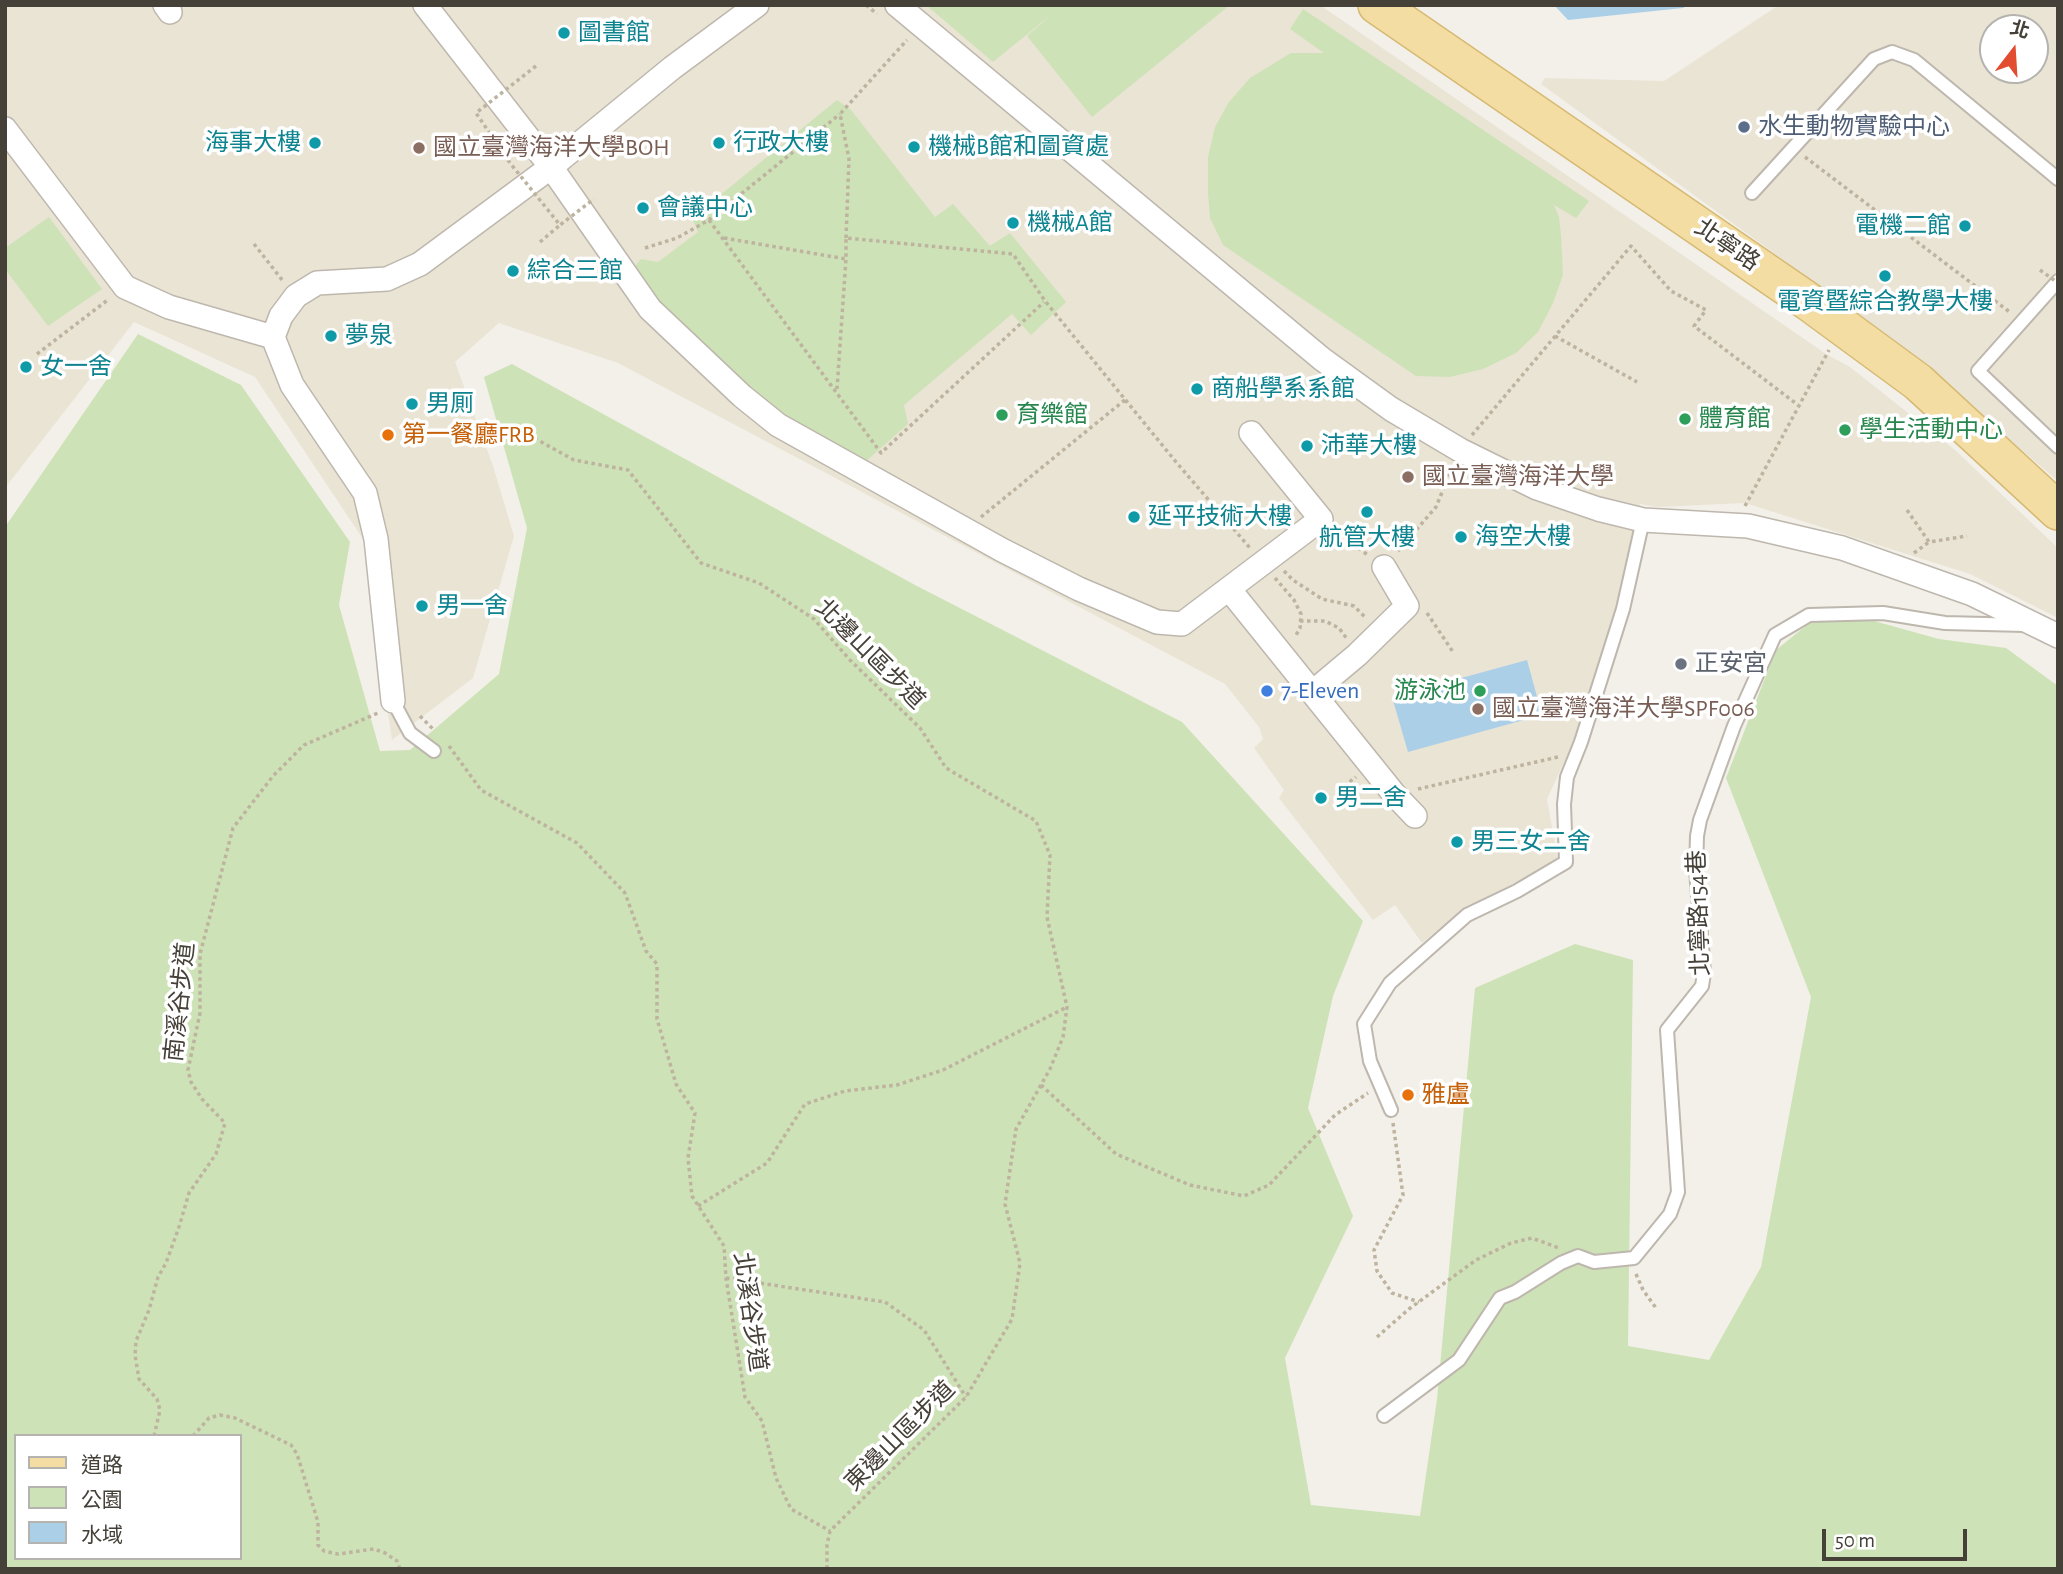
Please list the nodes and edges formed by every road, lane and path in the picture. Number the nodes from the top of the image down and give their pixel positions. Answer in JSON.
{"nodes":[{"id":1,"x":425,"y":5,"type":"edge"},
{"id":2,"x":757,"y":5,"type":"edge"},
{"id":3,"x":866,"y":5,"type":"edge"},
{"id":4,"x":1377,"y":5,"type":"edge"},
{"id":5,"x":887,"y":10,"type":"edge"},
{"id":6,"x":897,"y":32,"type":"dead end"},
{"id":7,"x":536,"y":66,"type":"dead end"},
{"id":8,"x":840,"y":114,"type":"junction"},
{"id":9,"x":5,"y":129,"type":"edge"},
{"id":10,"x":1793,"y":147,"type":"junction"},
{"id":11,"x":551,"y":167,"type":"junction"},
{"id":12,"x":2058,"y":179,"type":"edge"},
{"id":13,"x":1752,"y":193,"type":"dead end"},
{"id":14,"x":594,"y":199,"type":"dead end"},
{"id":15,"x":709,"y":220,"type":"junction"},
{"id":16,"x":560,"y":225,"type":"junction"},
{"id":17,"x":846,"y":237,"type":"junction"},
{"id":18,"x":724,"y":238,"type":"junction"},
{"id":19,"x":540,"y":242,"type":"dead end"},
{"id":20,"x":254,"y":244,"type":"dead end"},
{"id":21,"x":645,"y":248,"type":"dead end"},
{"id":22,"x":846,"y":259,"type":"junction"},
{"id":23,"x":2040,"y":270,"type":"dead end"},
{"id":24,"x":2058,"y":282,"type":"edge"},
{"id":25,"x":125,"y":287,"type":"junction"},
{"id":26,"x":296,"y":296,"type":"junction"},
{"id":27,"x":1045,"y":301,"type":"junction"},
{"id":28,"x":2022,"y":321,"type":"junction"},
{"id":29,"x":1555,"y":336,"type":"junction"},
{"id":30,"x":273,"y":337,"type":"junction"},
{"id":31,"x":37,"y":354,"type":"dead end"},
{"id":32,"x":1826,"y":354,"type":"dead end"},
{"id":33,"x":1637,"y":383,"type":"dead end"},
{"id":34,"x":837,"y":391,"type":"junction"},
{"id":35,"x":1126,"y":399,"type":"junction"},
{"id":36,"x":1798,"y":405,"type":"junction"},
{"id":37,"x":516,"y":428,"type":"dead end"},
{"id":38,"x":1251,"y":433,"type":"dead end"},
{"id":39,"x":2058,"y":447,"type":"edge"},
{"id":40,"x":1460,"y":450,"type":"junction"},
{"id":41,"x":1745,"y":503,"type":"dead end"},
{"id":42,"x":1907,"y":510,"type":"dead end"},
{"id":43,"x":2058,"y":511,"type":"edge"},
{"id":44,"x":1321,"y":519,"type":"junction"},
{"id":45,"x":1643,"y":520,"type":"junction"},
{"id":46,"x":965,"y":529,"type":"junction"},
{"id":47,"x":1967,"y":536,"type":"dead end"},
{"id":48,"x":1267,"y":560,"type":"junction"},
{"id":49,"x":1384,"y":567,"type":"junction"},
{"id":50,"x":1229,"y":589,"type":"junction"},
{"id":51,"x":1407,"y":606,"type":"junction"},
{"id":52,"x":1300,"y":621,"type":"junction"},
{"id":53,"x":2036,"y":625,"type":"junction"},
{"id":54,"x":1380,"y":632,"type":"junction"},
{"id":55,"x":2058,"y":636,"type":"edge"},
{"id":56,"x":1281,"y":652,"type":"junction"},
{"id":57,"x":1453,"y":652,"type":"dead end"},
{"id":58,"x":1357,"y":655,"type":"junction"},
{"id":59,"x":1314,"y":691,"type":"junction"},
{"id":60,"x":393,"y":701,"type":"junction"},
{"id":61,"x":439,"y":735,"type":"dead end"},
{"id":62,"x":447,"y":744,"type":"dead end"},
{"id":63,"x":435,"y":751,"type":"dead end"},
{"id":64,"x":1577,"y":752,"type":"junction"},
{"id":65,"x":1394,"y":794,"type":"junction"},
{"id":66,"x":1415,"y":816,"type":"dead end"},
{"id":67,"x":1067,"y":1007,"type":"junction"},
{"id":68,"x":1041,"y":1085,"type":"junction"},
{"id":69,"x":1380,"y":1085,"type":"junction"},
{"id":70,"x":1391,"y":1110,"type":"joint"},
{"id":71,"x":698,"y":1206,"type":"junction"},
{"id":72,"x":1578,"y":1256,"type":"junction"},
{"id":73,"x":1634,"y":1258,"type":"junction"},
{"id":74,"x":726,"y":1278,"type":"junction"},
{"id":75,"x":1419,"y":1302,"type":"junction"},
{"id":76,"x":1656,"y":1308,"type":"dead end"},
{"id":77,"x":1377,"y":1337,"type":"dead end"},
{"id":78,"x":966,"y":1397,"type":"junction"},
{"id":79,"x":1384,"y":1416,"type":"dead end"},
{"id":80,"x":154,"y":1434,"type":"edge"},
{"id":81,"x":195,"y":1434,"type":"edge"},
{"id":82,"x":830,"y":1531,"type":"junction"},
{"id":83,"x":400,"y":1569,"type":"edge"},
{"id":84,"x":827,"y":1569,"type":"edge"}],
"edges":[{"from":1,"to":11,"type":"street"},
{"from":2,"to":11,"type":"street"},
{"from":3,"to":5,"type":"path"},
{"from":4,"to":43,"type":"main road","name":"北寧路"},
{"from":5,"to":40,"type":"street","name":"北寧路154巷"},
{"from":6,"to":8,"type":"path"},
{"from":7,"to":16,"type":"path","bridge":true},
{"from":8,"to":15,"type":"path"},
{"from":8,"to":17,"type":"path"},
{"from":9,"to":25,"type":"street"},
{"from":10,"to":12,"type":"lane"},
{"from":10,"to":13,"type":"lane"},
{"from":10,"to":28,"type":"path"},
{"from":11,"to":26,"type":"street"},
{"from":11,"to":46,"type":"street"},
{"from":14,"to":16,"type":"path","bridge":true},
{"from":15,"to":18,"type":"path"},
{"from":15,"to":21,"type":"path"},
{"from":16,"to":19,"type":"path"},
{"from":17,"to":22,"type":"path"},
{"from":17,"to":27,"type":"path"},
{"from":18,"to":22,"type":"path"},
{"from":18,"to":34,"type":"path"},
{"from":20,"to":26,"type":"path"},
{"from":22,"to":34,"type":"path"},
{"from":23,"to":24,"type":"path","bridge":true},
{"from":24,"to":28,"type":"lane"},
{"from":25,"to":30,"type":"street"},
{"from":25,"to":31,"type":"path"},
{"from":26,"to":30,"type":"street"},
{"from":27,"to":34,"type":"path"},
{"from":27,"to":35,"type":"path"},
{"from":28,"to":39,"type":"lane"},
{"from":29,"to":33,"type":"path"},
{"from":29,"to":36,"type":"path"},
{"from":29,"to":40,"type":"path"},
{"from":30,"to":60,"type":"street"},
{"from":32,"to":36,"type":"path"},
{"from":35,"to":46,"type":"path"},
{"from":35,"to":48,"type":"path"},
{"from":36,"to":41,"type":"path"},
{"from":37,"to":67,"type":"path","name":"北邊山區步道"},
{"from":38,"to":44,"type":"street"},
{"from":40,"to":45,"type":"street","name":"北寧路154巷"},
{"from":40,"to":49,"type":"path"},
{"from":42,"to":47,"type":"path"},
{"from":44,"to":48,"type":"street"},
{"from":44,"to":49,"type":"path"},
{"from":45,"to":53,"type":"street","name":"北寧路154巷"},
{"from":45,"to":64,"type":"lane"},
{"from":46,"to":50,"type":"street"},
{"from":48,"to":50,"type":"street"},
{"from":48,"to":52,"type":"path"},
{"from":48,"to":54,"type":"path"},
{"from":49,"to":51,"type":"street"},
{"from":50,"to":56,"type":"street"},
{"from":51,"to":54,"type":"street"},
{"from":51,"to":57,"type":"path"},
{"from":52,"to":56,"type":"path"},
{"from":52,"to":58,"type":"path"},
{"from":53,"to":55,"type":"street","name":"北寧路154巷"},
{"from":53,"to":73,"type":"lane","name":"北寧路154巷"},
{"from":54,"to":58,"type":"street"},
{"from":56,"to":59,"type":"street"},
{"from":58,"to":59,"type":"street"},
{"from":59,"to":65,"type":"street"},
{"from":60,"to":61,"type":"path"},
{"from":60,"to":63,"type":"lane"},
{"from":60,"to":80,"type":"path","name":"南溪谷步道"},
{"from":62,"to":71,"type":"path","name":"北溪谷步道"},
{"from":64,"to":65,"type":"path"},
{"from":64,"to":69,"type":"lane"},
{"from":65,"to":66,"type":"street"},
{"from":67,"to":68,"type":"path","name":"東邊山區步道"},
{"from":67,"to":71,"type":"path"},
{"from":68,"to":69,"type":"path"},
{"from":68,"to":78,"type":"path","name":"東邊山區步道"},
{"from":69,"to":70,"type":"lane"},
{"from":70,"to":75,"type":"path"},
{"from":71,"to":74,"type":"path","name":"北溪谷步道"},
{"from":72,"to":73,"type":"lane"},
{"from":72,"to":75,"type":"path"},
{"from":72,"to":79,"type":"lane"},
{"from":73,"to":76,"type":"path"},
{"from":74,"to":78,"type":"path"},
{"from":74,"to":82,"type":"path","name":"北溪谷步道"},
{"from":75,"to":77,"type":"path"},
{"from":78,"to":82,"type":"path","name":"東邊山區步道"},
{"from":81,"to":83,"type":"path"},
{"from":82,"to":84,"type":"path"}]}
